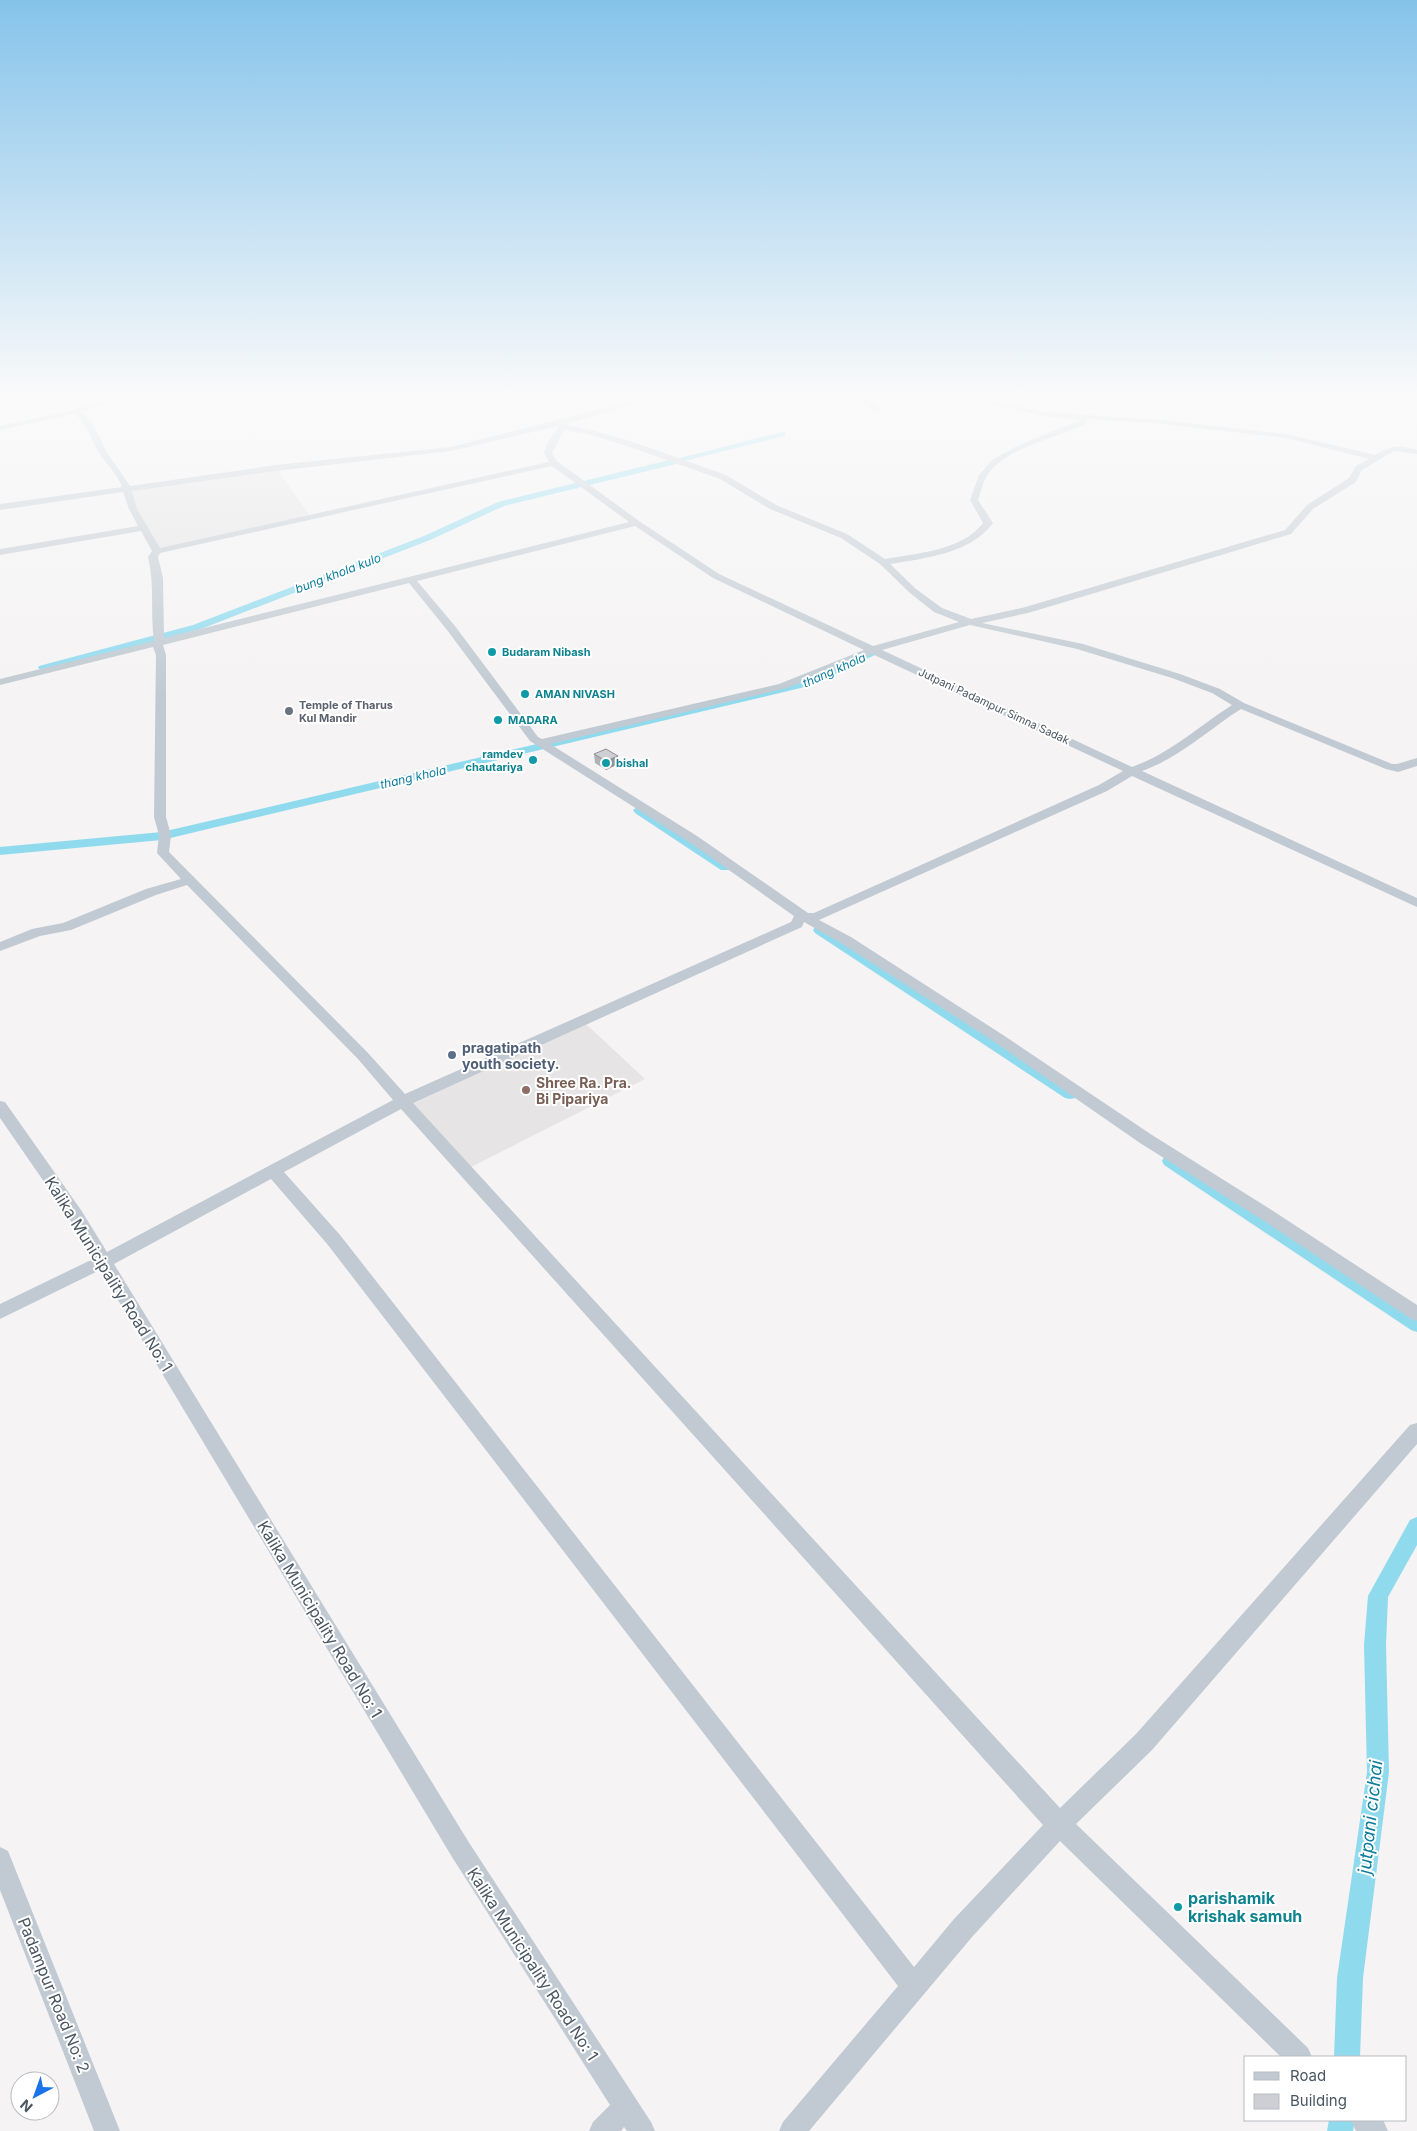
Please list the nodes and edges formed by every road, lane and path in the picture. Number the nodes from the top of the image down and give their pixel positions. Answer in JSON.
{"nodes":[{"id":1,"x":77,"y":495,"type":"edge"},
{"id":2,"x":129,"y":495,"type":"edge"},
{"id":3,"x":408,"y":495,"type":"edge"},
{"id":4,"x":599,"y":495,"type":"edge"},
{"id":5,"x":752,"y":495,"type":"edge"},
{"id":6,"x":976,"y":495,"type":"edge"},
{"id":7,"x":1328,"y":495,"type":"edge"},
{"id":8,"x":0,"y":507,"type":"edge"},
{"id":9,"x":636,"y":523,"type":"junction"},
{"id":10,"x":142,"y":528,"type":"junction"},
{"id":11,"x":157,"y":551,"type":"junction"},
{"id":12,"x":0,"y":552,"type":"edge"},
{"id":13,"x":883,"y":562,"type":"junction"},
{"id":14,"x":410,"y":578,"type":"junction"},
{"id":15,"x":971,"y":622,"type":"junction"},
{"id":16,"x":158,"y":640,"type":"junction"},
{"id":17,"x":874,"y":649,"type":"junction"},
{"id":18,"x":0,"y":682,"type":"edge"},
{"id":19,"x":1240,"y":705,"type":"junction"},
{"id":20,"x":546,"y":746,"type":"junction"},
{"id":21,"x":1417,"y":762,"type":"edge"},
{"id":22,"x":1128,"y":773,"type":"junction"},
{"id":23,"x":190,"y":880,"type":"junction"},
{"id":24,"x":1417,"y":903,"type":"edge"},
{"id":25,"x":802,"y":918,"type":"junction"},
{"id":26,"x":0,"y":947,"type":"edge"},
{"id":27,"x":402,"y":1102,"type":"junction"},
{"id":28,"x":0,"y":1106,"type":"edge"},
{"id":29,"x":272,"y":1171,"type":"junction"},
{"id":30,"x":104,"y":1261,"type":"junction"},
{"id":31,"x":0,"y":1312,"type":"edge"},
{"id":32,"x":1417,"y":1314,"type":"edge"},
{"id":33,"x":1417,"y":1431,"type":"edge"},
{"id":34,"x":1060,"y":1824,"type":"junction"},
{"id":35,"x":0,"y":1859,"type":"edge"},
{"id":36,"x":914,"y":1987,"type":"junction"},
{"id":37,"x":1299,"y":2056,"type":"edge"},
{"id":38,"x":625,"y":2108,"type":"junction"},
{"id":39,"x":1365,"y":2121,"type":"edge"},
{"id":40,"x":107,"y":2131,"type":"edge"},
{"id":41,"x":602,"y":2131,"type":"edge"},
{"id":42,"x":642,"y":2131,"type":"edge"},
{"id":43,"x":792,"y":2131,"type":"edge"},
{"id":44,"x":1375,"y":2131,"type":"edge"}],
"edges":[{"from":1,"to":8,"type":"street"},
{"from":2,"to":10,"type":"street"},
{"from":3,"to":11,"type":"street"},
{"from":4,"to":9,"type":"street","name":"Jutpani Padampur Simna Sadak"},
{"from":5,"to":13,"type":"street"},
{"from":6,"to":13,"type":"street"},
{"from":7,"to":15,"type":"street"},
{"from":9,"to":14,"type":"street"},
{"from":9,"to":17,"type":"street","name":"Jutpani Padampur Simna Sadak"},
{"from":10,"to":11,"type":"street"},
{"from":10,"to":12,"type":"street"},
{"from":11,"to":16,"type":"street"},
{"from":13,"to":15,"type":"street"},
{"from":14,"to":16,"type":"street"},
{"from":14,"to":20,"type":"street"},
{"from":15,"to":17,"type":"street"},
{"from":15,"to":19,"type":"street"},
{"from":16,"to":18,"type":"street"},
{"from":16,"to":23,"type":"street"},
{"from":17,"to":20,"type":"street"},
{"from":17,"to":22,"type":"street","name":"Jutpani Padampur Simna Sadak"},
{"from":19,"to":21,"type":"street"},
{"from":19,"to":22,"type":"street"},
{"from":20,"to":25,"type":"street"},
{"from":22,"to":24,"type":"street","name":"Jutpani Padampur Simna Sadak"},
{"from":22,"to":25,"type":"street"},
{"from":23,"to":26,"type":"street"},
{"from":23,"to":27,"type":"street"},
{"from":25,"to":27,"type":"street"},
{"from":25,"to":32,"type":"street"},
{"from":27,"to":29,"type":"street"},
{"from":27,"to":34,"type":"street"},
{"from":28,"to":30,"type":"street","name":"Kalika Municipality Road No: 1"},
{"from":29,"to":30,"type":"street"},
{"from":29,"to":36,"type":"street"},
{"from":30,"to":31,"type":"street"},
{"from":30,"to":38,"type":"street","name":"Kalika Municipality Road No: 1"},
{"from":33,"to":34,"type":"street"},
{"from":34,"to":36,"type":"street"},
{"from":34,"to":37,"type":"street"},
{"from":35,"to":40,"type":"street","name":"Padampur Road No: 2"},
{"from":36,"to":43,"type":"street"},
{"from":38,"to":41,"type":"street"},
{"from":38,"to":42,"type":"street","name":"Kalika Municipality Road No: 1"},
{"from":39,"to":44,"type":"street"}]}
